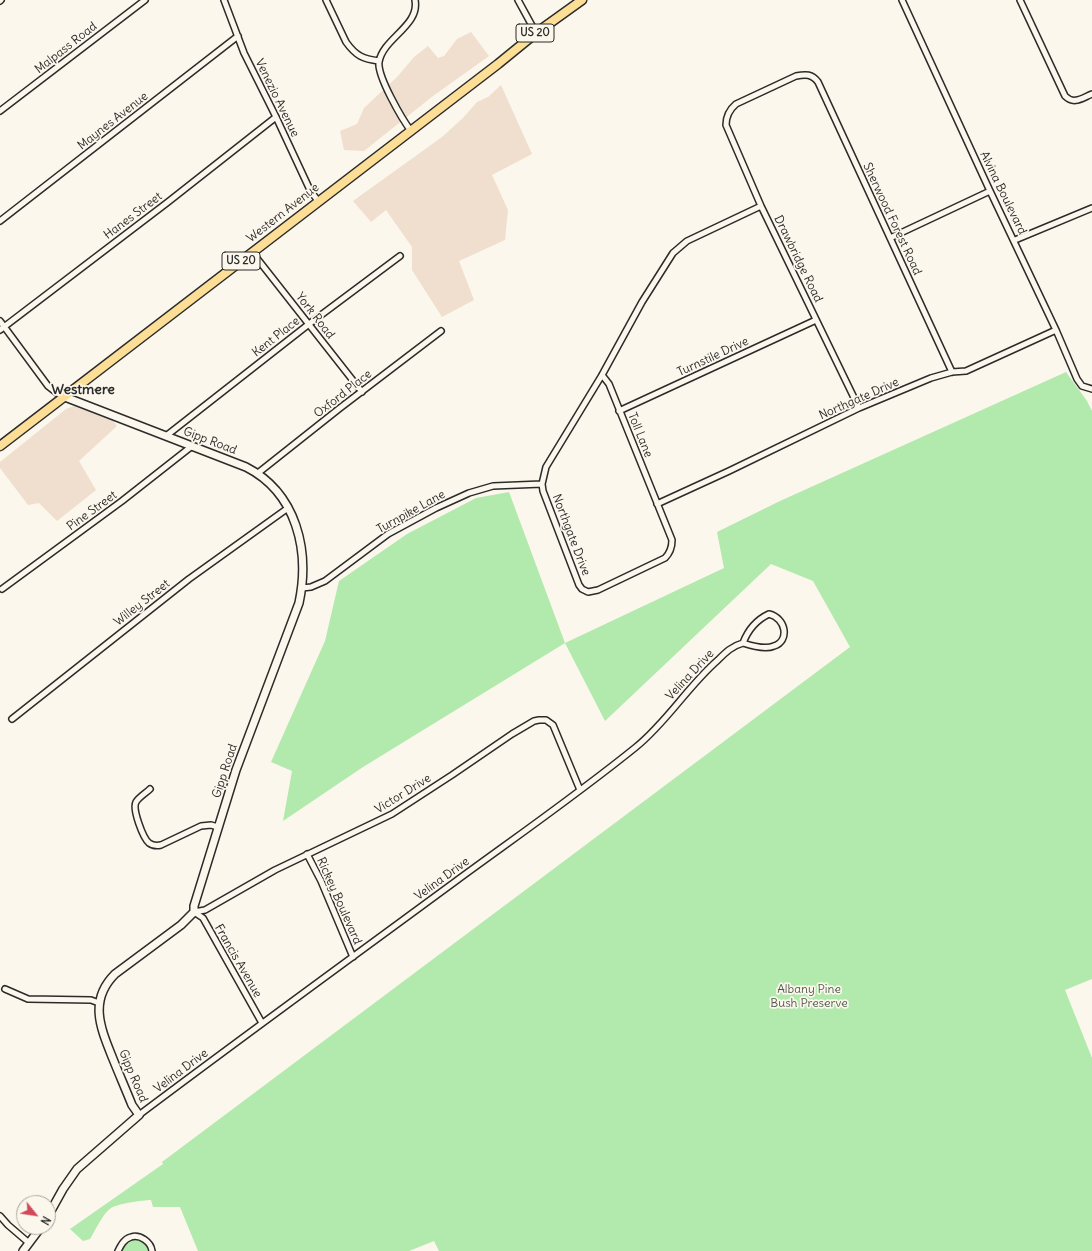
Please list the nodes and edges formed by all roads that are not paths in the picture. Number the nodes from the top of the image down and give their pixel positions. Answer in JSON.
{"nodes":[{"id":1,"x":145,"y":0,"type":"edge"},
{"id":2,"x":224,"y":0,"type":"edge"},
{"id":3,"x":326,"y":0,"type":"edge"},
{"id":4,"x":414,"y":0,"type":"edge"},
{"id":5,"x":518,"y":0,"type":"edge"},
{"id":6,"x":582,"y":0,"type":"edge"},
{"id":7,"x":902,"y":0,"type":"edge"},
{"id":8,"x":1020,"y":0,"type":"edge"},
{"id":9,"x":536,"y":33,"type":"junction"},
{"id":10,"x":238,"y":36,"type":"junction"},
{"id":11,"x":379,"y":61,"type":"junction"},
{"id":12,"x":811,"y":76,"type":"joint"},
{"id":13,"x":1092,"y":94,"type":"edge"},
{"id":14,"x":0,"y":111,"type":"edge"},
{"id":15,"x":276,"y":116,"type":"junction"},
{"id":16,"x":411,"y":131,"type":"junction"},
{"id":17,"x":990,"y":191,"type":"junction"},
{"id":18,"x":318,"y":202,"type":"junction"},
{"id":19,"x":761,"y":206,"type":"junction"},
{"id":20,"x":1092,"y":208,"type":"edge"},
{"id":21,"x":0,"y":221,"type":"edge"},
{"id":22,"x":890,"y":238,"type":"junction"},
{"id":23,"x":1015,"y":240,"type":"junction"},
{"id":24,"x":252,"y":252,"type":"junction"},
{"id":25,"x":400,"y":256,"type":"dead end"},
{"id":26,"x":816,"y":320,"type":"junction"},
{"id":27,"x":0,"y":321,"type":"edge"},
{"id":28,"x":309,"y":324,"type":"junction"},
{"id":29,"x":2,"y":328,"type":"edge"},
{"id":30,"x":1056,"y":330,"type":"junction"},
{"id":31,"x":441,"y":331,"type":"dead end"},
{"id":32,"x":952,"y":372,"type":"junction"},
{"id":33,"x":602,"y":375,"type":"junction"},
{"id":34,"x":1091,"y":389,"type":"edge"},
{"id":35,"x":362,"y":392,"type":"junction"},
{"id":36,"x":65,"y":397,"type":"junction"},
{"id":37,"x":859,"y":408,"type":"junction"},
{"id":38,"x":619,"y":411,"type":"junction"},
{"id":39,"x":166,"y":436,"type":"junction"},
{"id":40,"x":0,"y":446,"type":"edge"},
{"id":41,"x":192,"y":446,"type":"junction"},
{"id":42,"x":258,"y":473,"type":"junction"},
{"id":43,"x":542,"y":484,"type":"junction"},
{"id":44,"x":657,"y":504,"type":"junction"},
{"id":45,"x":288,"y":508,"type":"junction"},
{"id":46,"x":302,"y":588,"type":"junction"},
{"id":47,"x":2,"y":589,"type":"dead end"},
{"id":48,"x":743,"y":643,"type":"junction"},
{"id":49,"x":12,"y":720,"type":"dead end"},
{"id":50,"x":150,"y":789,"type":"dead end"},
{"id":51,"x":580,"y":790,"type":"junction"},
{"id":52,"x":218,"y":827,"type":"junction"},
{"id":53,"x":307,"y":854,"type":"junction"},
{"id":54,"x":194,"y":912,"type":"junction"},
{"id":55,"x":353,"y":956,"type":"junction"},
{"id":56,"x":5,"y":989,"type":"dead end"},
{"id":57,"x":99,"y":1002,"type":"junction"},
{"id":58,"x":262,"y":1022,"type":"junction"},
{"id":59,"x":138,"y":1115,"type":"junction"},
{"id":60,"x":56,"y":1202,"type":"edge"},
{"id":61,"x":0,"y":1216,"type":"edge"},
{"id":62,"x":35,"y":1235,"type":"edge"},
{"id":63,"x":29,"y":1243,"type":"junction"},
{"id":64,"x":23,"y":1251,"type":"edge"},
{"id":65,"x":118,"y":1251,"type":"edge"},
{"id":66,"x":152,"y":1251,"type":"edge"}],
"edges":[{"from":1,"to":14,"type":"street","name":"Malpass Road"},
{"from":2,"to":10,"type":"street","name":"Venezio Avenue"},
{"from":3,"to":11,"type":"street"},
{"from":4,"to":11,"type":"street"},
{"from":5,"to":9,"type":"street"},
{"from":6,"to":9,"type":"main road","name":"Western Avenue","number":"US 20"},
{"from":7,"to":17,"type":"street","name":"Alvina Boulevard"},
{"from":8,"to":13,"type":"street"},
{"from":9,"to":16,"type":"main road","name":"Western Avenue","number":"US 20"},
{"from":10,"to":15,"type":"street","name":"Venezio Avenue"},
{"from":10,"to":21,"type":"street","name":"Maynes Avenue"},
{"from":11,"to":16,"type":"street"},
{"from":12,"to":19,"type":"street","name":"Drawbridge Road"},
{"from":12,"to":22,"type":"street","name":"Sherwood Forest Road"},
{"from":15,"to":18,"type":"street","name":"Venezio Avenue"},
{"from":15,"to":29,"type":"street","name":"Hanes Street"},
{"from":16,"to":18,"type":"main road","name":"Western Avenue","number":"US 20"},
{"from":17,"to":22,"type":"street"},
{"from":17,"to":23,"type":"street","name":"Alvina Boulevard"},
{"from":18,"to":24,"type":"main road","name":"Western Avenue","number":"US 20"},
{"from":19,"to":26,"type":"street","name":"Drawbridge Road"},
{"from":19,"to":33,"type":"street","name":"Northgate Drive"},
{"from":20,"to":23,"type":"street"},
{"from":22,"to":32,"type":"street","name":"Sherwood Forest Road"},
{"from":23,"to":30,"type":"street","name":"Alvina Boulevard"},
{"from":24,"to":28,"type":"street","name":"York Road"},
{"from":24,"to":36,"type":"main road","name":"Western Avenue","number":"US 20"},
{"from":25,"to":28,"type":"street","name":"Kent Place"},
{"from":26,"to":37,"type":"street","name":"Drawbridge Road"},
{"from":26,"to":38,"type":"street","name":"Turnstile Drive"},
{"from":27,"to":29,"type":"street"},
{"from":28,"to":35,"type":"street","name":"York Road"},
{"from":28,"to":39,"type":"street","name":"Kent Place"},
{"from":29,"to":36,"type":"street"},
{"from":30,"to":32,"type":"street","name":"Northgate Drive"},
{"from":30,"to":34,"type":"street","name":"Alvina Boulevard"},
{"from":31,"to":35,"type":"street","name":"Oxford Place"},
{"from":32,"to":37,"type":"street","name":"Northgate Drive"},
{"from":33,"to":38,"type":"street","name":"Toll Lane"},
{"from":33,"to":43,"type":"street","name":"Northgate Drive"},
{"from":35,"to":42,"type":"street","name":"Oxford Place"},
{"from":36,"to":39,"type":"street","name":"Gipp Road"},
{"from":36,"to":40,"type":"main road","name":"Western Avenue","number":"US 20"},
{"from":37,"to":44,"type":"street","name":"Northgate Drive"},
{"from":38,"to":44,"type":"street","name":"Toll Lane"},
{"from":39,"to":41,"type":"street","name":"Gipp Road"},
{"from":41,"to":42,"type":"street","name":"Gipp Road"},
{"from":41,"to":47,"type":"street","name":"Pine Street"},
{"from":42,"to":45,"type":"street","name":"Gipp Road"},
{"from":43,"to":44,"type":"street","name":"Northgate Drive"},
{"from":43,"to":46,"type":"street","name":"Turnpike Lane"},
{"from":45,"to":46,"type":"street","name":"Gipp Road"},
{"from":45,"to":49,"type":"street","name":"Willey Street"},
{"from":46,"to":52,"type":"street","name":"Gipp Road"},
{"from":48,"to":48,"type":"street"},
{"from":48,"to":51,"type":"street","name":"Velina Drive"},
{"from":50,"to":52,"type":"street"},
{"from":51,"to":53,"type":"street","name":"Victor Drive"},
{"from":51,"to":55,"type":"street","name":"Velina Drive"},
{"from":52,"to":54,"type":"street","name":"Gipp Road"},
{"from":53,"to":54,"type":"street","name":"Victor Drive"},
{"from":53,"to":55,"type":"street","name":"Rickey Boulevard"},
{"from":54,"to":57,"type":"street","name":"Gipp Road"},
{"from":54,"to":58,"type":"street","name":"Francis Avenue"},
{"from":55,"to":58,"type":"street","name":"Velina Drive"},
{"from":56,"to":57,"type":"street"},
{"from":57,"to":59,"type":"street","name":"Gipp Road"},
{"from":58,"to":59,"type":"street","name":"Velina Drive"},
{"from":59,"to":60,"type":"street","name":"Gipp Road"},
{"from":61,"to":63,"type":"street"},
{"from":62,"to":63,"type":"street"},
{"from":63,"to":64,"type":"street"},
{"from":65,"to":66,"type":"street"}]}
